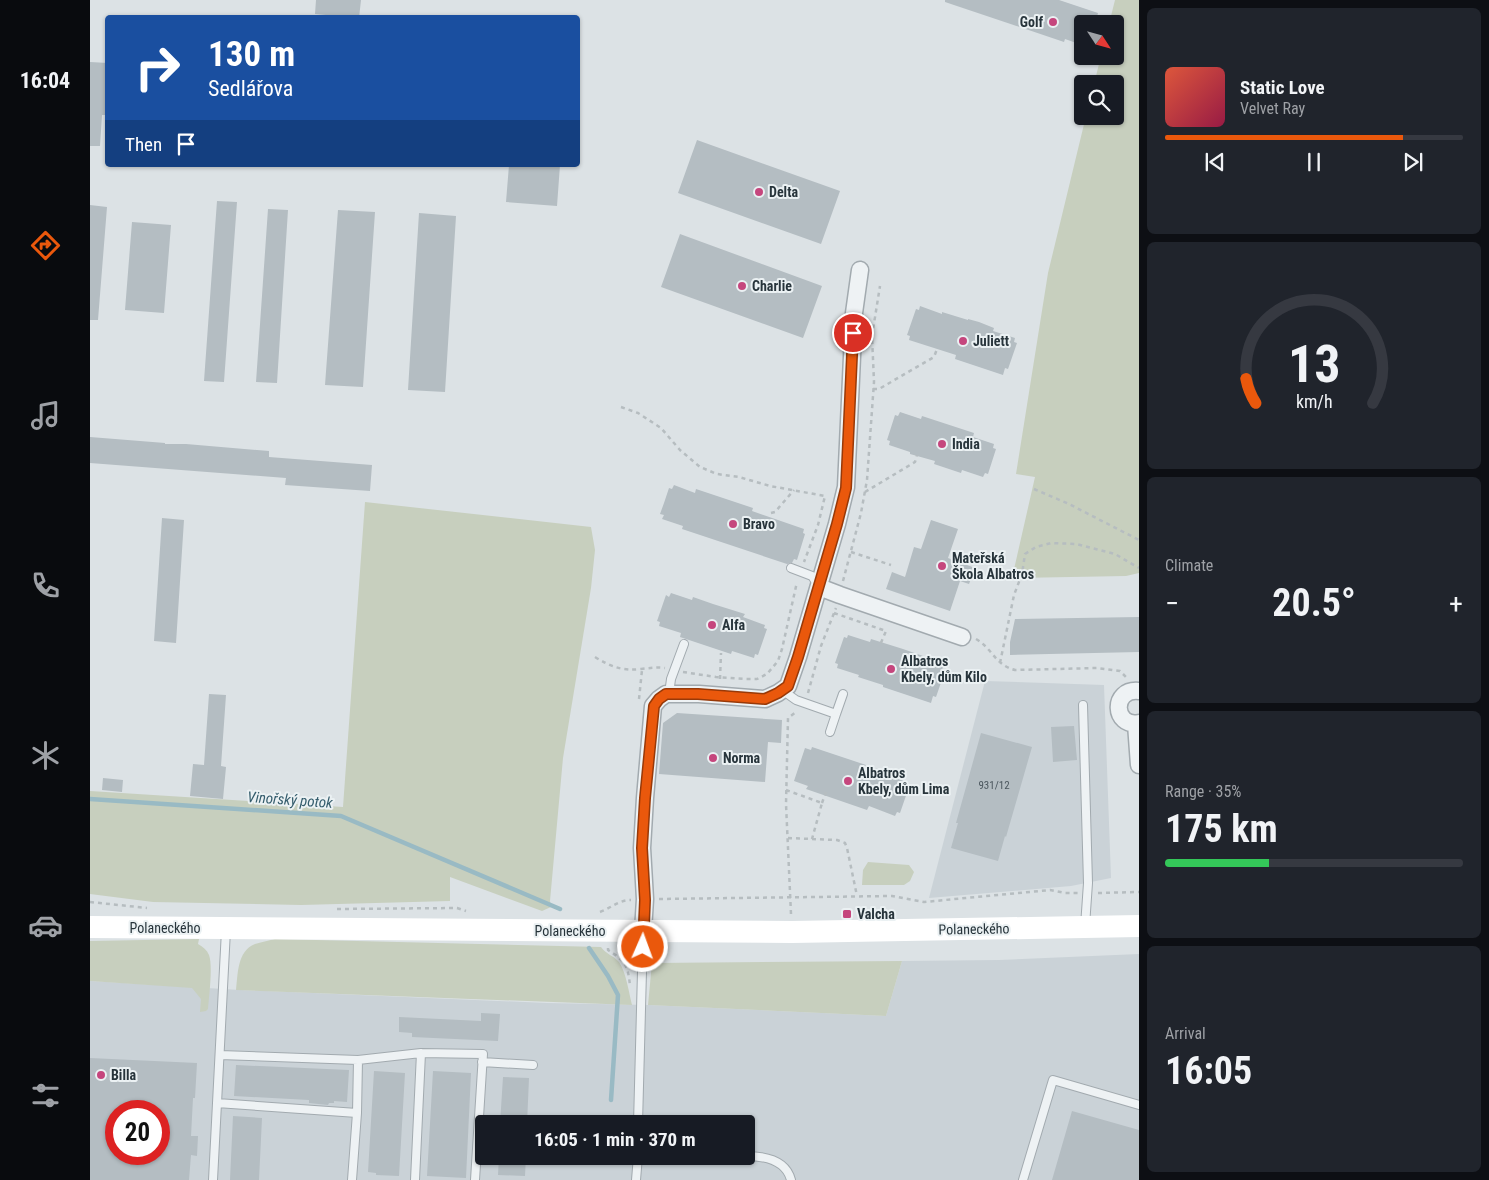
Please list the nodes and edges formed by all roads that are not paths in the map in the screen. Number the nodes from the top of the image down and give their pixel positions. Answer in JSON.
{"nodes":[{"id":1,"x":860,"y":270,"type":"dead end"},
{"id":2,"x":791,"y":568,"type":"dead end"},
{"id":3,"x":819,"y":586,"type":"junction"},
{"id":4,"x":962,"y":637,"type":"road end"},
{"id":5,"x":684,"y":644,"type":"dead end"},
{"id":6,"x":1134,"y":686,"type":"edge"},
{"id":7,"x":782,"y":690,"type":"junction"},
{"id":8,"x":669,"y":694,"type":"junction"},
{"id":9,"x":843,"y":694,"type":"dead end"},
{"id":10,"x":1083,"y":705,"type":"dead end"},
{"id":11,"x":836,"y":714,"type":"junction"},
{"id":12,"x":1138,"y":724,"type":"edge"},
{"id":13,"x":830,"y":732,"type":"dead end"},
{"id":14,"x":1139,"y":765,"type":"edge"},
{"id":15,"x":1139,"y":926,"type":"edge"},
{"id":16,"x":90,"y":927,"type":"edge"},
{"id":17,"x":226,"y":928,"type":"junction"},
{"id":18,"x":1085,"y":928,"type":"junction"},
{"id":19,"x":643,"y":931,"type":"junction"},
{"id":20,"x":421,"y":1053,"type":"junction"},
{"id":21,"x":220,"y":1055,"type":"junction"},
{"id":22,"x":358,"y":1060,"type":"junction"},
{"id":23,"x":482,"y":1062,"type":"junction"},
{"id":24,"x":532,"y":1065,"type":"dead end"},
{"id":25,"x":217,"y":1103,"type":"junction"},
{"id":26,"x":1139,"y":1105,"type":"edge"},
{"id":27,"x":357,"y":1113,"type":"junction"},
{"id":28,"x":638,"y":1115,"type":"edge"},
{"id":29,"x":755,"y":1156,"type":"edge"},
{"id":30,"x":637,"y":1165,"type":"edge"},
{"id":31,"x":213,"y":1180,"type":"edge"},
{"id":32,"x":352,"y":1180,"type":"edge"},
{"id":33,"x":415,"y":1180,"type":"edge"},
{"id":34,"x":475,"y":1180,"type":"edge"},
{"id":35,"x":636,"y":1180,"type":"edge"},
{"id":36,"x":790,"y":1180,"type":"edge"},
{"id":37,"x":1023,"y":1180,"type":"edge"}],
"edges":[{"from":1,"to":3,"type":"street"},
{"from":2,"to":3,"type":"lane"},
{"from":3,"to":4,"type":"street"},
{"from":3,"to":7,"type":"street"},
{"from":5,"to":8,"type":"lane"},
{"from":6,"to":12,"type":"street"},
{"from":7,"to":8,"type":"street"},
{"from":7,"to":11,"type":"lane"},
{"from":8,"to":19,"type":"street"},
{"from":9,"to":11,"type":"lane"},
{"from":10,"to":18,"type":"lane"},
{"from":11,"to":13,"type":"lane"},
{"from":12,"to":14,"type":"street"},
{"from":15,"to":18,"type":"street","name":"Polaneckého"},
{"from":16,"to":17,"type":"street","name":"Polaneckého"},
{"from":17,"to":19,"type":"street","name":"Polaneckého"},
{"from":17,"to":21,"type":"lane"},
{"from":18,"to":19,"type":"street","name":"Polaneckého"},
{"from":19,"to":28,"type":"lane"},
{"from":20,"to":22,"type":"lane"},
{"from":20,"to":23,"type":"lane"},
{"from":20,"to":33,"type":"lane"},
{"from":21,"to":22,"type":"lane"},
{"from":21,"to":25,"type":"lane"},
{"from":22,"to":27,"type":"lane"},
{"from":23,"to":24,"type":"lane"},
{"from":23,"to":34,"type":"lane"},
{"from":25,"to":27,"type":"lane"},
{"from":25,"to":31,"type":"lane"},
{"from":26,"to":37,"type":"lane"},
{"from":27,"to":32,"type":"lane"},
{"from":29,"to":36,"type":"lane"},
{"from":30,"to":35,"type":"lane"}]}
